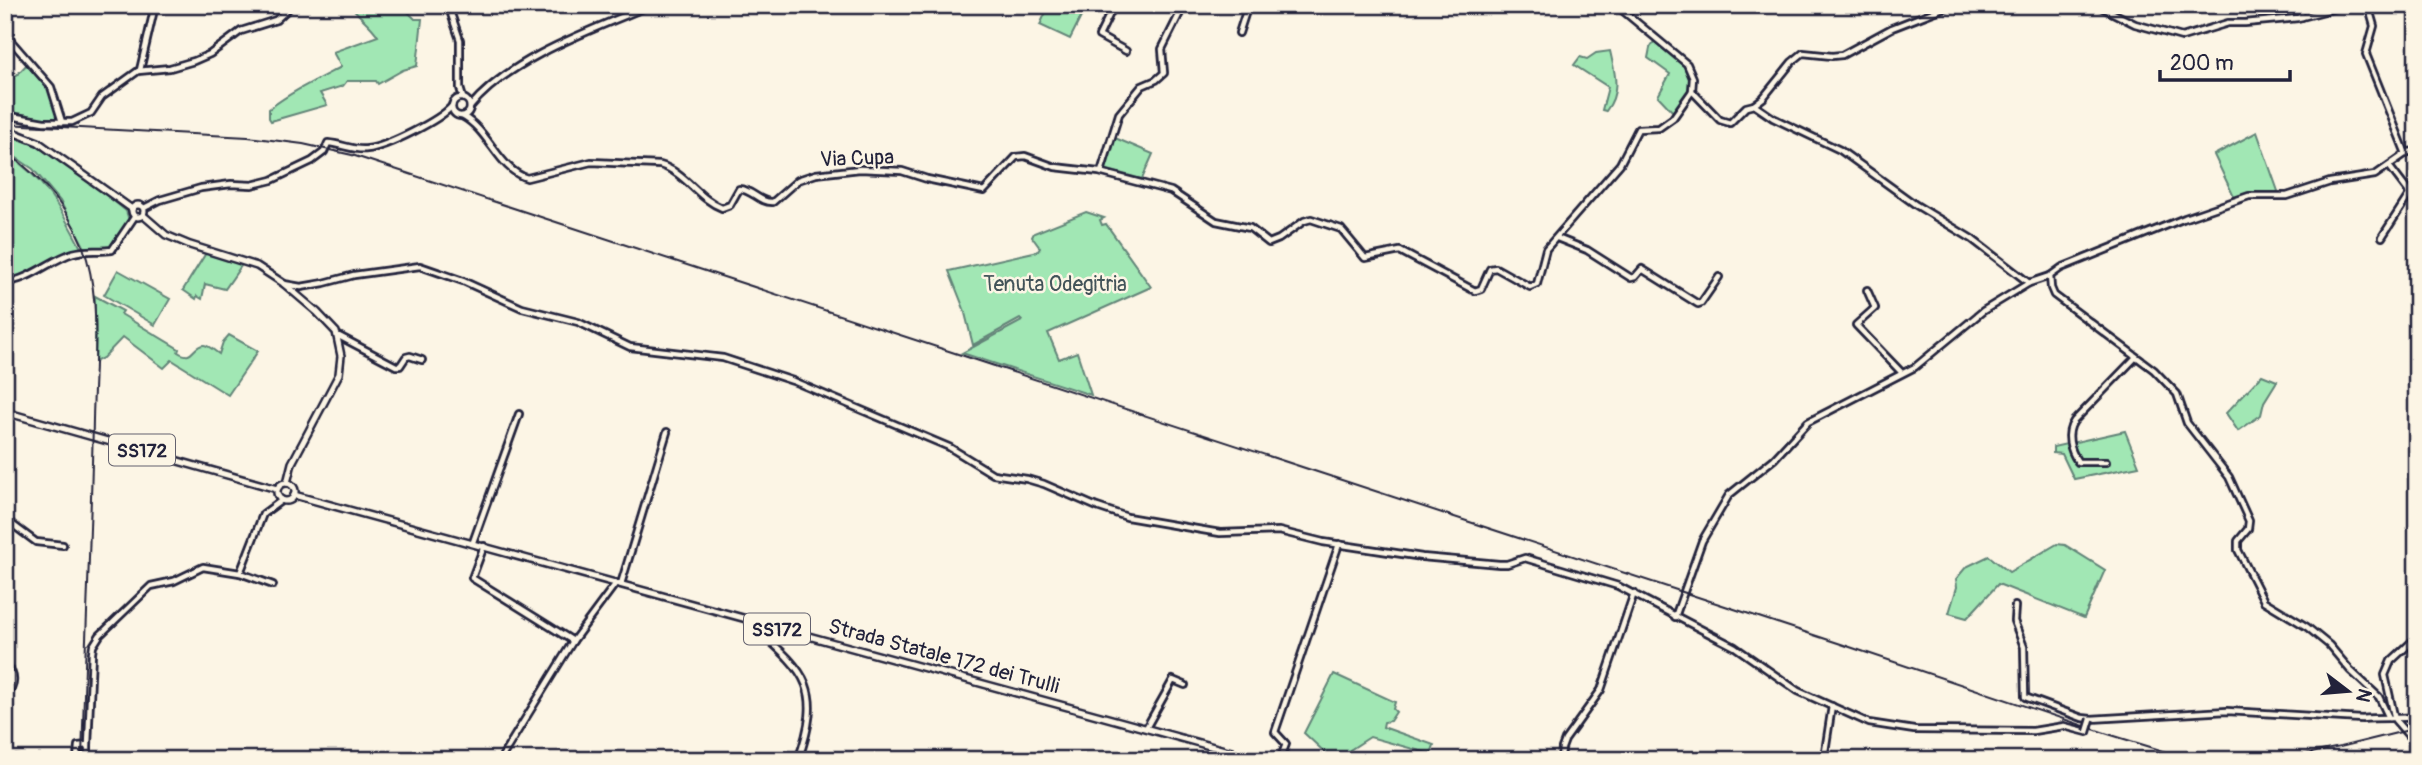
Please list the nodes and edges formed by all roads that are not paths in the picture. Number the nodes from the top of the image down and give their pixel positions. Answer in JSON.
{"nodes":[{"id":1,"x":147,"y":5,"type":"edge"},
{"id":2,"x":292,"y":5,"type":"edge"},
{"id":3,"x":448,"y":5,"type":"edge"},
{"id":4,"x":651,"y":5,"type":"edge"},
{"id":5,"x":1114,"y":5,"type":"edge"},
{"id":6,"x":1248,"y":5,"type":"edge"},
{"id":7,"x":1616,"y":5,"type":"edge"},
{"id":8,"x":1951,"y":5,"type":"edge"},
{"id":9,"x":2098,"y":5,"type":"edge"},
{"id":10,"x":2299,"y":5,"type":"edge"},
{"id":11,"x":2347,"y":5,"type":"edge"},
{"id":12,"x":2363,"y":5,"type":"edge"},
{"id":13,"x":1182,"y":9,"type":"dead end"},
{"id":14,"x":2302,"y":17,"type":"junction"},
{"id":15,"x":1239,"y":33,"type":"dead end"},
{"id":16,"x":5,"y":34,"type":"edge"},
{"id":17,"x":1126,"y":51,"type":"dead end"},
{"id":18,"x":140,"y":70,"type":"junction"},
{"id":19,"x":460,"y":88,"type":"junction"},
{"id":20,"x":1692,"y":91,"type":"junction"},
{"id":21,"x":480,"y":96,"type":"junction"},
{"id":22,"x":456,"y":99,"type":"junction"},
{"id":23,"x":464,"y":99,"type":"junction"},
{"id":24,"x":1754,"y":105,"type":"junction"},
{"id":25,"x":452,"y":106,"type":"junction"},
{"id":26,"x":470,"y":109,"type":"junction"},
{"id":27,"x":455,"y":114,"type":"junction"},
{"id":28,"x":5,"y":115,"type":"edge"},
{"id":29,"x":442,"y":115,"type":"junction"},
{"id":30,"x":462,"y":116,"type":"junction"},
{"id":31,"x":62,"y":122,"type":"junction"},
{"id":32,"x":473,"y":122,"type":"junction"},
{"id":33,"x":5,"y":125,"type":"edge"},
{"id":34,"x":2417,"y":150,"type":"edge"},
{"id":35,"x":2406,"y":154,"type":"junction"},
{"id":36,"x":2389,"y":166,"type":"junction"},
{"id":37,"x":1101,"y":172,"type":"junction"},
{"id":38,"x":132,"y":209,"type":"junction"},
{"id":39,"x":143,"y":212,"type":"junction"},
{"id":40,"x":135,"y":216,"type":"junction"},
{"id":41,"x":2382,"y":237,"type":"dead end"},
{"id":42,"x":1557,"y":238,"type":"junction"},
{"id":43,"x":1719,"y":276,"type":"dead end"},
{"id":44,"x":2050,"y":276,"type":"junction"},
{"id":45,"x":5,"y":282,"type":"edge"},
{"id":46,"x":2029,"y":282,"type":"junction"},
{"id":47,"x":283,"y":283,"type":"junction"},
{"id":48,"x":1867,"y":290,"type":"dead end"},
{"id":49,"x":337,"y":335,"type":"junction"},
{"id":50,"x":2136,"y":357,"type":"junction"},
{"id":51,"x":422,"y":360,"type":"dead end"},
{"id":52,"x":1902,"y":373,"type":"junction"},
{"id":53,"x":5,"y":412,"type":"edge"},
{"id":54,"x":519,"y":414,"type":"dead end"},
{"id":55,"x":667,"y":432,"type":"dead end"},
{"id":56,"x":2106,"y":462,"type":"dead end"},
{"id":57,"x":287,"y":483,"type":"junction"},
{"id":58,"x":277,"y":489,"type":"junction"},
{"id":59,"x":294,"y":495,"type":"junction"},
{"id":60,"x":282,"y":500,"type":"junction"},
{"id":61,"x":5,"y":519,"type":"edge"},
{"id":62,"x":473,"y":542,"type":"junction"},
{"id":63,"x":1339,"y":544,"type":"junction"},
{"id":64,"x":63,"y":545,"type":"dead end"},
{"id":65,"x":484,"y":545,"type":"junction"},
{"id":66,"x":240,"y":573,"type":"junction"},
{"id":67,"x":619,"y":583,"type":"junction"},
{"id":68,"x":273,"y":585,"type":"dead end"},
{"id":69,"x":1634,"y":593,"type":"junction"},
{"id":70,"x":2015,"y":606,"type":"dead end"},
{"id":71,"x":1675,"y":617,"type":"junction"},
{"id":72,"x":748,"y":621,"type":"junction"},
{"id":73,"x":2417,"y":637,"type":"edge"},
{"id":74,"x":573,"y":641,"type":"junction"},
{"id":75,"x":5,"y":662,"type":"edge"},
{"id":76,"x":1185,"y":685,"type":"dead end"},
{"id":77,"x":5,"y":696,"type":"edge"},
{"id":78,"x":1832,"y":706,"type":"junction"},
{"id":79,"x":2417,"y":717,"type":"edge"},
{"id":80,"x":2091,"y":719,"type":"junction"},
{"id":81,"x":2392,"y":719,"type":"junction"},
{"id":82,"x":1146,"y":727,"type":"junction"},
{"id":83,"x":2417,"y":737,"type":"edge"},
{"id":84,"x":88,"y":745,"type":"junction"},
{"id":85,"x":503,"y":755,"type":"dead end"},
{"id":86,"x":5,"y":758,"type":"edge"},
{"id":87,"x":1824,"y":758,"type":"edge"},
{"id":88,"x":19,"y":760,"type":"edge"},
{"id":89,"x":76,"y":760,"type":"edge"},
{"id":90,"x":88,"y":760,"type":"edge"},
{"id":91,"x":798,"y":760,"type":"edge"},
{"id":92,"x":1261,"y":760,"type":"edge"},
{"id":93,"x":1280,"y":760,"type":"edge"},
{"id":94,"x":1561,"y":760,"type":"edge"}],
"edges":[{"from":1,"to":18,"type":"street"},
{"from":2,"to":18,"type":"street"},
{"from":3,"to":19,"type":"street"},
{"from":4,"to":21,"type":"street"},
{"from":5,"to":17,"type":"street"},
{"from":6,"to":15,"type":"street"},
{"from":7,"to":20,"type":"street"},
{"from":8,"to":24,"type":"street"},
{"from":9,"to":14,"type":"street"},
{"from":10,"to":14,"type":"street"},
{"from":11,"to":14,"type":"street"},
{"from":12,"to":35,"type":"street"},
{"from":13,"to":37,"type":"street"},
{"from":16,"to":31,"type":"street"},
{"from":18,"to":31,"type":"street"},
{"from":19,"to":22,"type":"street"},
{"from":19,"to":23,"type":"street"},
{"from":20,"to":24,"type":"street"},
{"from":20,"to":42,"type":"street"},
{"from":21,"to":23,"type":"street"},
{"from":21,"to":26,"type":"street"},
{"from":22,"to":23,"type":"street"},
{"from":22,"to":25,"type":"street"},
{"from":23,"to":26,"type":"street"},
{"from":24,"to":46,"type":"street"},
{"from":25,"to":27,"type":"street"},
{"from":25,"to":29,"type":"street"},
{"from":26,"to":30,"type":"street"},
{"from":26,"to":32,"type":"street"},
{"from":27,"to":29,"type":"street"},
{"from":27,"to":30,"type":"street"},
{"from":28,"to":31,"type":"street"},
{"from":29,"to":39,"type":"street"},
{"from":30,"to":32,"type":"street"},
{"from":32,"to":37,"type":"street","name":"Via Cupa"},
{"from":33,"to":38,"type":"main road"},
{"from":34,"to":35,"type":"street"},
{"from":35,"to":36,"type":"street"},
{"from":36,"to":41,"type":"street"},
{"from":36,"to":44,"type":"street"},
{"from":37,"to":42,"type":"street","name":"Via Cupa"},
{"from":38,"to":39,"type":"main road"},
{"from":38,"to":40,"type":"main road"},
{"from":39,"to":40,"type":"main road"},
{"from":39,"to":47,"type":"main road"},
{"from":40,"to":45,"type":"street"},
{"from":42,"to":43,"type":"street"},
{"from":44,"to":46,"type":"street"},
{"from":44,"to":50,"type":"street"},
{"from":46,"to":52,"type":"street"},
{"from":47,"to":49,"type":"main road"},
{"from":47,"to":63,"type":"street"},
{"from":48,"to":52,"type":"street"},
{"from":49,"to":51,"type":"street"},
{"from":49,"to":57,"type":"main road"},
{"from":50,"to":56,"type":"street"},
{"from":50,"to":81,"type":"street"},
{"from":52,"to":71,"type":"street"},
{"from":53,"to":58,"type":"main road","number":"SS172"},
{"from":54,"to":62,"type":"street"},
{"from":55,"to":67,"type":"street"},
{"from":57,"to":58,"type":"main road"},
{"from":57,"to":59,"type":"main road"},
{"from":58,"to":60,"type":"main road"},
{"from":59,"to":60,"type":"main road"},
{"from":59,"to":62,"type":"main road","name":"Strada Statale 172 dei Trulli","number":"SS172"},
{"from":60,"to":66,"type":"street"},
{"from":61,"to":64,"type":"street"},
{"from":62,"to":65,"type":"main road","name":"Strada Statale 172 dei Trulli","number":"SS172"},
{"from":63,"to":69,"type":"street"},
{"from":63,"to":93,"type":"street"},
{"from":65,"to":67,"type":"main road","name":"Strada Statale 172 dei Trulli","number":"SS172"},
{"from":65,"to":74,"type":"street"},
{"from":66,"to":68,"type":"street"},
{"from":66,"to":84,"type":"street"},
{"from":67,"to":72,"type":"main road","name":"Strada Statale 172 dei Trulli","number":"SS172"},
{"from":67,"to":74,"type":"street"},
{"from":69,"to":71,"type":"street"},
{"from":69,"to":94,"type":"street"},
{"from":70,"to":80,"type":"street"},
{"from":71,"to":78,"type":"street"},
{"from":72,"to":82,"type":"main road","name":"Strada Statale 172 dei Trulli","number":"SS172"},
{"from":72,"to":91,"type":"street"},
{"from":73,"to":81,"type":"street"},
{"from":74,"to":85,"type":"street"},
{"from":75,"to":77,"type":"street"},
{"from":76,"to":82,"type":"street"},
{"from":78,"to":80,"type":"street","bridge":true},
{"from":78,"to":87,"type":"street"},
{"from":79,"to":81,"type":"street"},
{"from":80,"to":81,"type":"street"},
{"from":81,"to":83,"type":"street"},
{"from":82,"to":92,"type":"main road","name":"Strada Statale 172 dei Trulli","number":"SS172"},
{"from":84,"to":89,"type":"street"},
{"from":84,"to":90,"type":"street"},
{"from":86,"to":88,"type":"street"}]}
